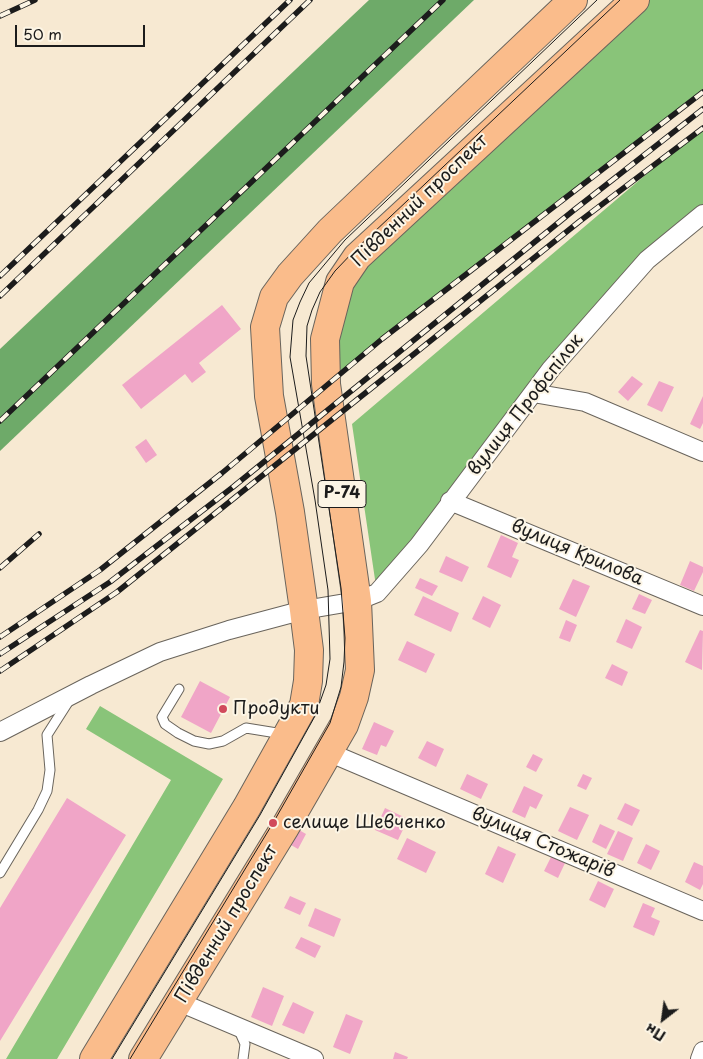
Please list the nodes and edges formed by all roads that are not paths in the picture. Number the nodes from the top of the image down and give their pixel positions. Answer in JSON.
{"nodes":[{"id":1,"x":573,"y":0,"type":"edge"},
{"id":2,"x":635,"y":0,"type":"edge"},
{"id":3,"x":703,"y":214,"type":"edge"},
{"id":4,"x":533,"y":393,"type":"junction"},
{"id":5,"x":703,"y":452,"type":"edge"},
{"id":6,"x":450,"y":501,"type":"junction"},
{"id":7,"x":357,"y":600,"type":"junction"},
{"id":8,"x":703,"y":606,"type":"edge"},
{"id":9,"x":304,"y":610,"type":"junction"},
{"id":10,"x":178,"y":689,"type":"dead end"},
{"id":11,"x":73,"y":695,"type":"junction"},
{"id":12,"x":0,"y":732,"type":"edge"},
{"id":13,"x":288,"y":735,"type":"junction"},
{"id":14,"x":328,"y":752,"type":"junction"},
{"id":15,"x":0,"y":873,"type":"edge"},
{"id":16,"x":703,"y":911,"type":"edge"},
{"id":17,"x":179,"y":1002,"type":"junction"},
{"id":18,"x":238,"y":1028,"type":"junction"},
{"id":19,"x":703,"y":1051,"type":"edge"},
{"id":20,"x":94,"y":1059,"type":"edge"},
{"id":21,"x":143,"y":1059,"type":"edge"},
{"id":22,"x":243,"y":1059,"type":"edge"},
{"id":23,"x":314,"y":1059,"type":"edge"},
{"id":24,"x":700,"y":1059,"type":"edge"}],
"edges":[{"from":1,"to":9,"type":"main road"},
{"from":2,"to":7,"type":"main road","name":"Південний проспект","number":"Р-74"},
{"from":3,"to":4,"type":"street","name":"вулиця Профспілок"},
{"from":4,"to":5,"type":"street"},
{"from":4,"to":6,"type":"street","name":"вулиця Профспілок"},
{"from":6,"to":7,"type":"street","name":"вулиця Профспілок"},
{"from":6,"to":8,"type":"street","name":"вулиця Крилова"},
{"from":7,"to":9,"type":"street","name":"вулиця Профспілок"},
{"from":7,"to":14,"type":"main road","name":"Південний проспект","number":"Р-74"},
{"from":9,"to":11,"type":"street","name":"вулиця Профспілок"},
{"from":9,"to":13,"type":"main road"},
{"from":10,"to":13,"type":"lane"},
{"from":11,"to":12,"type":"street","name":"вулиця Профспілок"},
{"from":11,"to":15,"type":"lane"},
{"from":13,"to":20,"type":"main road"},
{"from":14,"to":16,"type":"street","name":"вулиця Стожарів"},
{"from":14,"to":17,"type":"main road","name":"Південний проспект","number":"Р-74"},
{"from":17,"to":18,"type":"street"},
{"from":17,"to":21,"type":"main road","name":"Південний проспект","number":"Р-74"},
{"from":18,"to":22,"type":"lane"},
{"from":18,"to":23,"type":"street"},
{"from":19,"to":24,"type":"street"}]}
